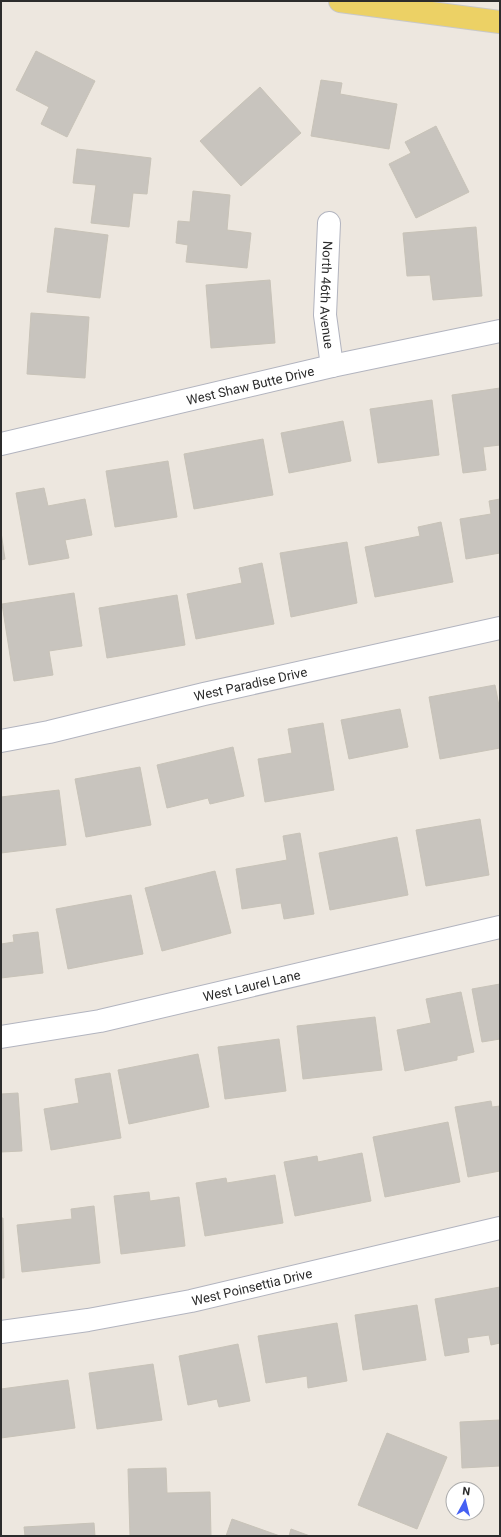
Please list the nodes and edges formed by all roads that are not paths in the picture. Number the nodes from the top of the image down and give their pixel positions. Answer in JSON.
{"nodes":[{"id":1,"x":340,"y":1,"type":"edge"},
{"id":2,"x":500,"y":22,"type":"edge"},
{"id":3,"x":329,"y":223,"type":"dead end"},
{"id":4,"x":500,"y":331,"type":"edge"},
{"id":5,"x":332,"y":366,"type":"junction"},
{"id":6,"x":1,"y":444,"type":"edge"},
{"id":7,"x":500,"y":628,"type":"edge"},
{"id":8,"x":1,"y":741,"type":"edge"},
{"id":9,"x":500,"y":928,"type":"edge"},
{"id":10,"x":1,"y":1037,"type":"edge"},
{"id":11,"x":500,"y":1228,"type":"edge"},
{"id":12,"x":1,"y":1332,"type":"edge"}],
"edges":[{"from":1,"to":2,"type":"main road"},
{"from":3,"to":5,"type":"street","name":"North 46th Avenue"},
{"from":4,"to":5,"type":"street","name":"West Shaw Butte Drive"},
{"from":5,"to":6,"type":"street","name":"West Shaw Butte Drive"},
{"from":7,"to":8,"type":"street","name":"West Paradise Drive"},
{"from":9,"to":10,"type":"street","name":"West Laurel Lane"},
{"from":11,"to":12,"type":"street","name":"West Poinsettia Drive"}]}
